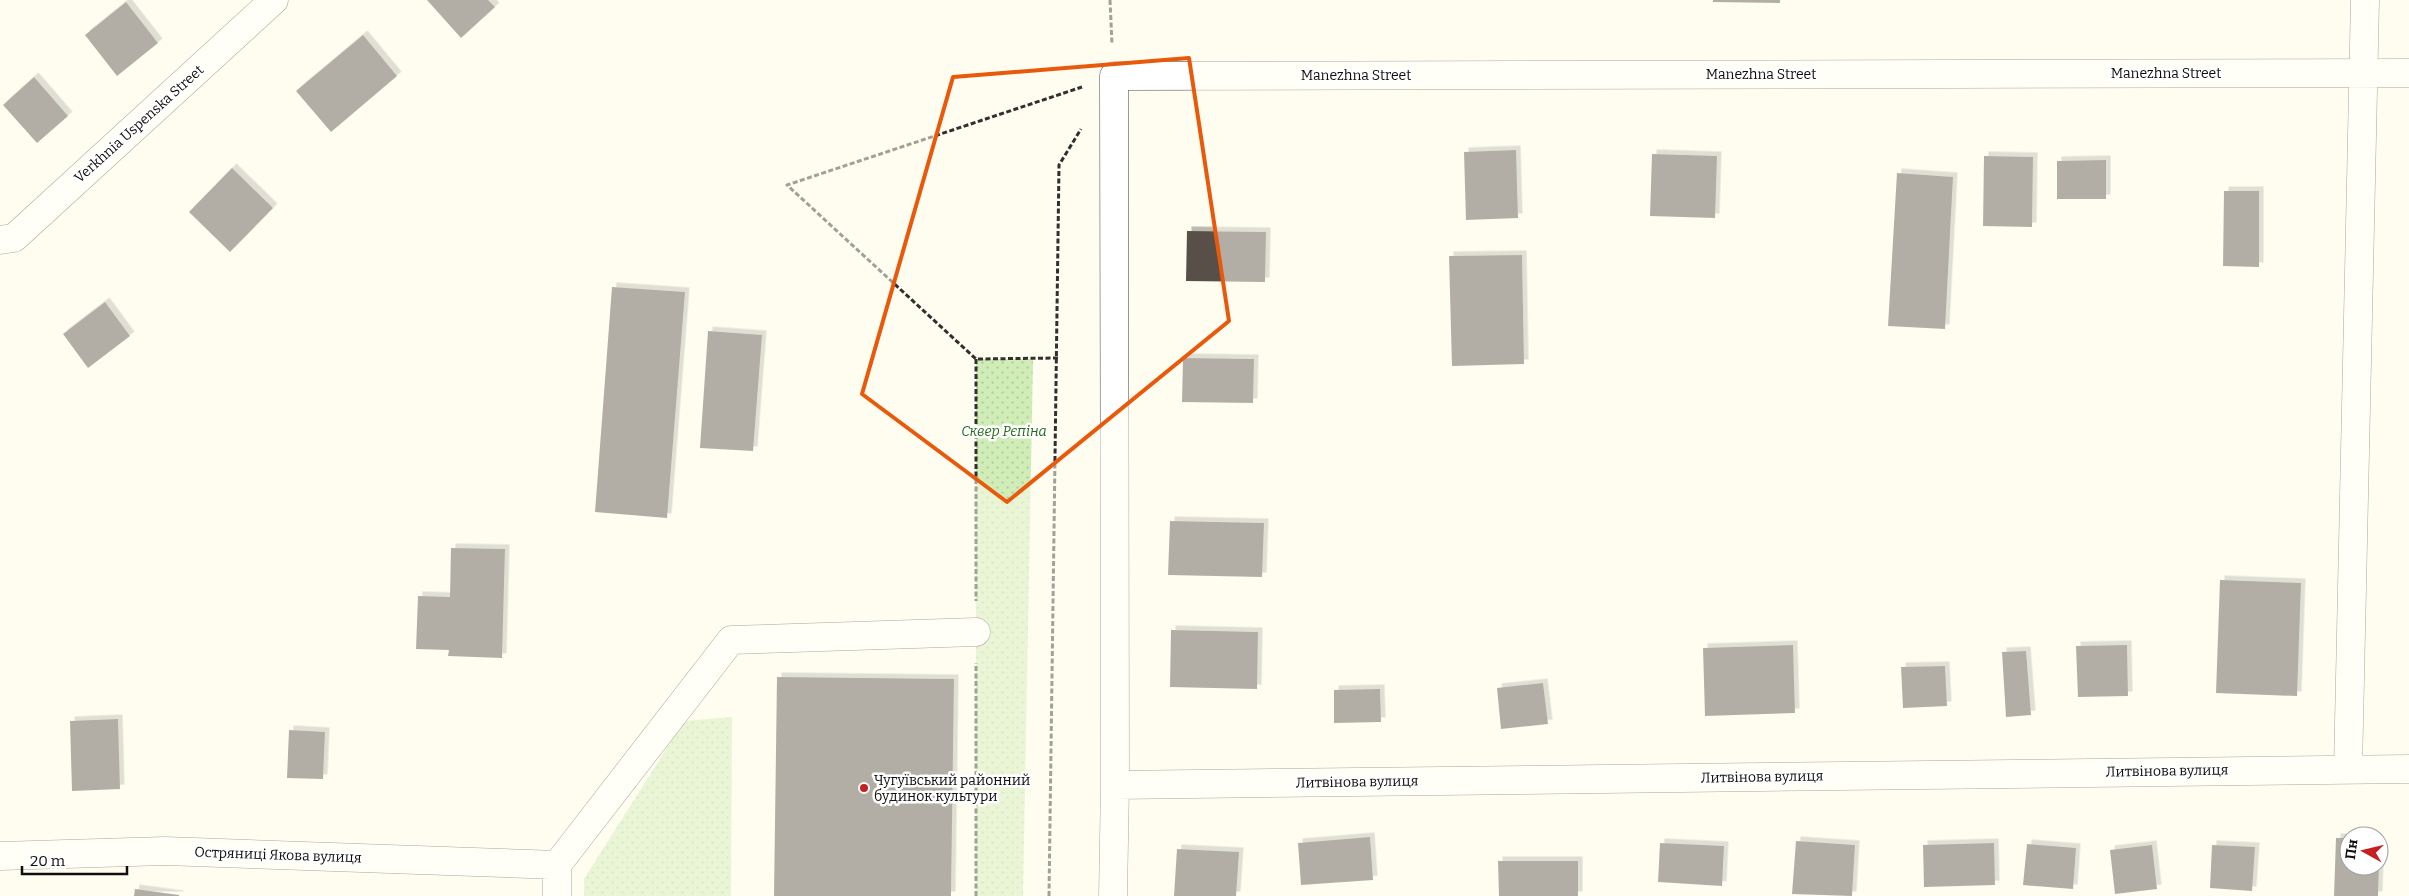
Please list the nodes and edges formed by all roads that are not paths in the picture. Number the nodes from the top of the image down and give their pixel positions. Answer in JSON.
{"nodes":[{"id":1,"x":274,"y":0,"type":"edge"},
{"id":2,"x":2365,"y":0,"type":"edge"},
{"id":3,"x":2363,"y":72,"type":"junction"},
{"id":4,"x":2409,"y":73,"type":"edge"},
{"id":5,"x":0,"y":240,"type":"edge"},
{"id":6,"x":976,"y":632,"type":"dead end"},
{"id":7,"x":2409,"y":768,"type":"edge"},
{"id":8,"x":2348,"y":769,"type":"junction"},
{"id":9,"x":1115,"y":785,"type":"junction"},
{"id":10,"x":0,"y":856,"type":"edge"},
{"id":11,"x":557,"y":865,"type":"junction"},
{"id":12,"x":557,"y":896,"type":"edge"},
{"id":13,"x":1113,"y":896,"type":"edge"}],
"edges":[{"from":1,"to":5,"type":"street","name":"Verkhnia Uspenska Street"},
{"from":2,"to":3,"type":"street"},
{"from":3,"to":4,"type":"street","name":"Manezhna Street"},
{"from":3,"to":8,"type":"street"},
{"from":3,"to":9,"type":"street","name":"Manezhna Street"},
{"from":6,"to":11,"type":"street"},
{"from":7,"to":8,"type":"street","name":"Литвінова вулиця"},
{"from":8,"to":9,"type":"street","name":"Литвінова вулиця"},
{"from":9,"to":13,"type":"street"},
{"from":10,"to":11,"type":"street","name":"Остряниці Якова вулиця"},
{"from":11,"to":12,"type":"street"}]}
